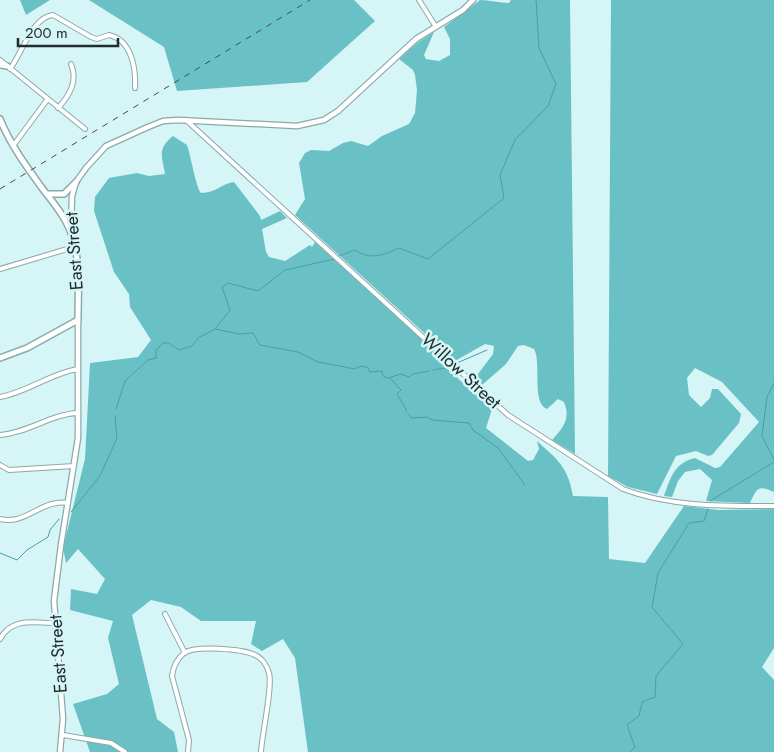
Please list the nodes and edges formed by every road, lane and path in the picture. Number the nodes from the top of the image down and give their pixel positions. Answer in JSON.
{"nodes":[{"id":1,"x":419,"y":0,"type":"edge"},
{"id":2,"x":473,"y":0,"type":"edge"},
{"id":3,"x":436,"y":27,"type":"junction"},
{"id":4,"x":0,"y":60,"type":"edge"},
{"id":5,"x":71,"y":64,"type":"dead end"},
{"id":6,"x":0,"y":66,"type":"edge"},
{"id":7,"x":8,"y":67,"type":"junction"},
{"id":8,"x":135,"y":88,"type":"dead end"},
{"id":9,"x":47,"y":100,"type":"junction"},
{"id":10,"x":58,"y":108,"type":"junction"},
{"id":11,"x":0,"y":119,"type":"edge"},
{"id":12,"x":186,"y":120,"type":"junction"},
{"id":13,"x":202,"y":121,"type":"junction"},
{"id":14,"x":85,"y":129,"type":"dead end"},
{"id":15,"x":199,"y":133,"type":"junction"},
{"id":16,"x":13,"y":146,"type":"junction"},
{"id":17,"x":76,"y":182,"type":"junction"},
{"id":18,"x":47,"y":194,"type":"junction"},
{"id":19,"x":71,"y":234,"type":"junction"},
{"id":20,"x":74,"y":247,"type":"junction"},
{"id":21,"x":0,"y":269,"type":"edge"},
{"id":22,"x":78,"y":320,"type":"junction"},
{"id":23,"x":0,"y":358,"type":"edge"},
{"id":24,"x":78,"y":369,"type":"junction"},
{"id":25,"x":0,"y":397,"type":"edge"},
{"id":26,"x":78,"y":413,"type":"junction"},
{"id":27,"x":0,"y":434,"type":"edge"},
{"id":28,"x":0,"y":465,"type":"edge"},
{"id":29,"x":74,"y":466,"type":"junction"},
{"id":30,"x":68,"y":503,"type":"junction"},
{"id":31,"x":774,"y":506,"type":"edge"},
{"id":32,"x":0,"y":519,"type":"edge"},
{"id":33,"x":165,"y":614,"type":"dead end"},
{"id":34,"x":54,"y":622,"type":"junction"},
{"id":35,"x":0,"y":639,"type":"edge"},
{"id":36,"x":185,"y":653,"type":"junction"},
{"id":37,"x":63,"y":735,"type":"junction"},
{"id":38,"x":60,"y":752,"type":"edge"},
{"id":39,"x":125,"y":752,"type":"edge"},
{"id":40,"x":188,"y":752,"type":"edge"},
{"id":41,"x":261,"y":752,"type":"edge"}],
"edges":[{"from":1,"to":3,"type":"street"},
{"from":2,"to":3,"type":"street","name":"East Street"},
{"from":3,"to":13,"type":"street","name":"East Street"},
{"from":4,"to":7,"type":"street"},
{"from":5,"to":10,"type":"street"},
{"from":6,"to":7,"type":"main road"},
{"from":7,"to":8,"type":"street"},
{"from":7,"to":9,"type":"street"},
{"from":9,"to":10,"type":"street"},
{"from":9,"to":16,"type":"street"},
{"from":10,"to":14,"type":"street"},
{"from":11,"to":16,"type":"main road"},
{"from":12,"to":13,"type":"street","name":"East Street"},
{"from":12,"to":15,"type":"street","name":"Willow Street"},
{"from":12,"to":17,"type":"street","name":"East Street"},
{"from":13,"to":15,"type":"street"},
{"from":15,"to":31,"type":"street","name":"Willow Street"},
{"from":16,"to":18,"type":"main road"},
{"from":17,"to":18,"type":"main road"},
{"from":17,"to":19,"type":"street","name":"East Street"},
{"from":18,"to":19,"type":"main road"},
{"from":19,"to":20,"type":"main road","name":"East Street"},
{"from":20,"to":21,"type":"street"},
{"from":20,"to":22,"type":"main road","name":"East Street"},
{"from":22,"to":23,"type":"main road"},
{"from":22,"to":24,"type":"street","name":"East Street"},
{"from":24,"to":25,"type":"street"},
{"from":24,"to":26,"type":"street","name":"East Street"},
{"from":26,"to":27,"type":"street"},
{"from":26,"to":29,"type":"street","name":"East Street"},
{"from":28,"to":29,"type":"street"},
{"from":29,"to":30,"type":"street","name":"East Street"},
{"from":30,"to":32,"type":"street"},
{"from":30,"to":34,"type":"street","name":"East Street"},
{"from":33,"to":36,"type":"street"},
{"from":34,"to":35,"type":"street"},
{"from":34,"to":37,"type":"street","name":"East Street"},
{"from":36,"to":40,"type":"street"},
{"from":36,"to":41,"type":"street"},
{"from":37,"to":38,"type":"street","name":"East Street"},
{"from":37,"to":39,"type":"street"}]}
